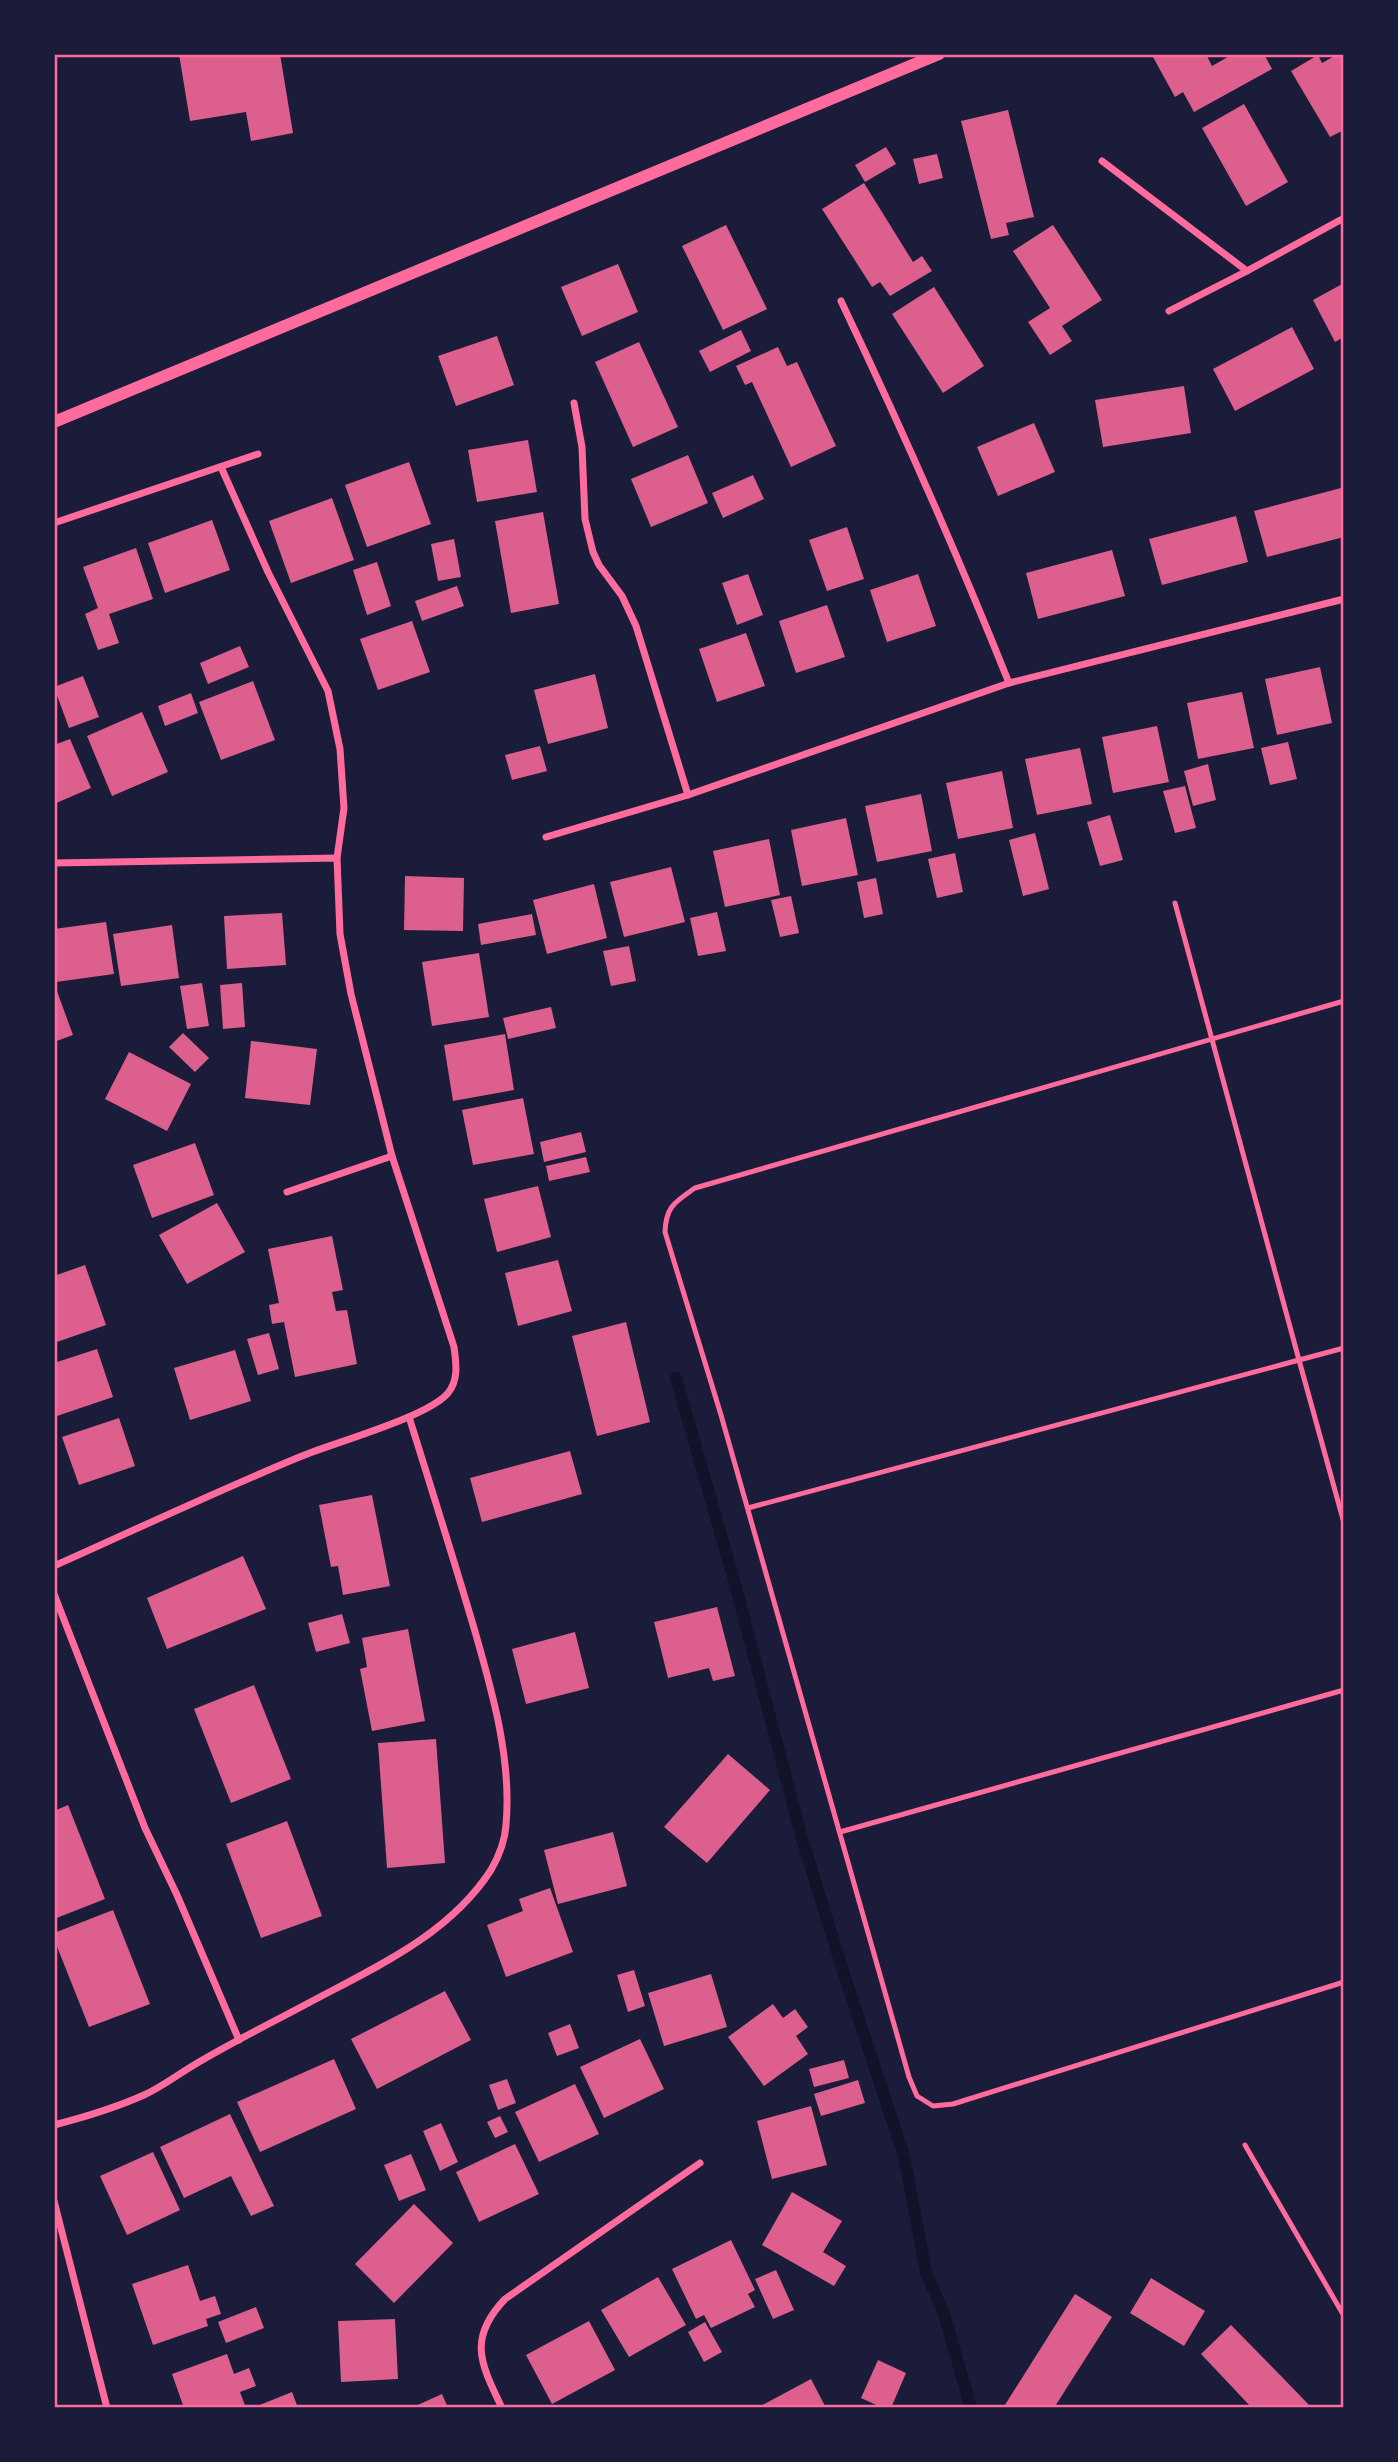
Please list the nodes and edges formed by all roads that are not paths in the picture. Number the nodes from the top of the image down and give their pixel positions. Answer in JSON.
{"nodes":[{"id":1,"x":939,"y":54,"type":"edge"},
{"id":2,"x":1101,"y":161,"type":"dead end"},
{"id":3,"x":1344,"y":218,"type":"edge"},
{"id":4,"x":1247,"y":271,"type":"junction"},
{"id":5,"x":841,"y":301,"type":"dead end"},
{"id":6,"x":1169,"y":311,"type":"dead end"},
{"id":7,"x":574,"y":404,"type":"dead end"},
{"id":8,"x":54,"y":422,"type":"edge"},
{"id":9,"x":258,"y":454,"type":"dead end"},
{"id":10,"x":221,"y":467,"type":"junction"},
{"id":11,"x":54,"y":523,"type":"edge"},
{"id":12,"x":1344,"y":599,"type":"edge"},
{"id":13,"x":1009,"y":682,"type":"junction"},
{"id":14,"x":688,"y":795,"type":"junction"},
{"id":15,"x":546,"y":836,"type":"dead end"},
{"id":16,"x":337,"y":858,"type":"junction"},
{"id":17,"x":54,"y":863,"type":"edge"},
{"id":18,"x":1175,"y":903,"type":"dead end"},
{"id":19,"x":1344,"y":1001,"type":"edge"},
{"id":20,"x":1212,"y":1039,"type":"junction"},
{"id":21,"x":392,"y":1156,"type":"junction"},
{"id":22,"x":287,"y":1192,"type":"dead end"},
{"id":23,"x":1344,"y":1348,"type":"edge"},
{"id":24,"x":1299,"y":1360,"type":"junction"},
{"id":25,"x":408,"y":1416,"type":"junction"},
{"id":26,"x":748,"y":1508,"type":"junction"},
{"id":27,"x":1344,"y":1523,"type":"edge"},
{"id":28,"x":54,"y":1566,"type":"edge"},
{"id":29,"x":54,"y":1594,"type":"edge"},
{"id":30,"x":1344,"y":1689,"type":"edge"},
{"id":31,"x":840,"y":1832,"type":"junction"},
{"id":32,"x":1344,"y":1982,"type":"edge"},
{"id":33,"x":239,"y":2040,"type":"junction"},
{"id":34,"x":54,"y":2125,"type":"edge"},
{"id":35,"x":1245,"y":2145,"type":"dead end"},
{"id":36,"x":700,"y":2163,"type":"dead end"},
{"id":37,"x":54,"y":2201,"type":"edge"},
{"id":38,"x":1344,"y":2316,"type":"edge"},
{"id":39,"x":107,"y":2408,"type":"edge"},
{"id":40,"x":502,"y":2408,"type":"edge"}],
"edges":[{"from":1,"to":8,"type":"street"},
{"from":2,"to":4,"type":"street"},
{"from":3,"to":4,"type":"street"},
{"from":4,"to":6,"type":"street"},
{"from":5,"to":13,"type":"street"},
{"from":7,"to":14,"type":"street"},
{"from":9,"to":10,"type":"street"},
{"from":10,"to":11,"type":"street"},
{"from":10,"to":16,"type":"street"},
{"from":12,"to":13,"type":"street"},
{"from":13,"to":14,"type":"street"},
{"from":14,"to":15,"type":"street"},
{"from":16,"to":17,"type":"street"},
{"from":16,"to":21,"type":"street"},
{"from":18,"to":20,"type":"lane"},
{"from":19,"to":20,"type":"lane"},
{"from":20,"to":24,"type":"lane"},
{"from":20,"to":26,"type":"lane"},
{"from":21,"to":22,"type":"street"},
{"from":21,"to":25,"type":"street"},
{"from":23,"to":24,"type":"lane"},
{"from":24,"to":26,"type":"lane"},
{"from":24,"to":27,"type":"lane"},
{"from":25,"to":28,"type":"street"},
{"from":25,"to":33,"type":"street"},
{"from":26,"to":31,"type":"lane"},
{"from":29,"to":33,"type":"street"},
{"from":30,"to":31,"type":"lane"},
{"from":31,"to":32,"type":"lane"},
{"from":33,"to":34,"type":"street"},
{"from":35,"to":38,"type":"lane"},
{"from":36,"to":40,"type":"street"},
{"from":37,"to":39,"type":"street"}]}
